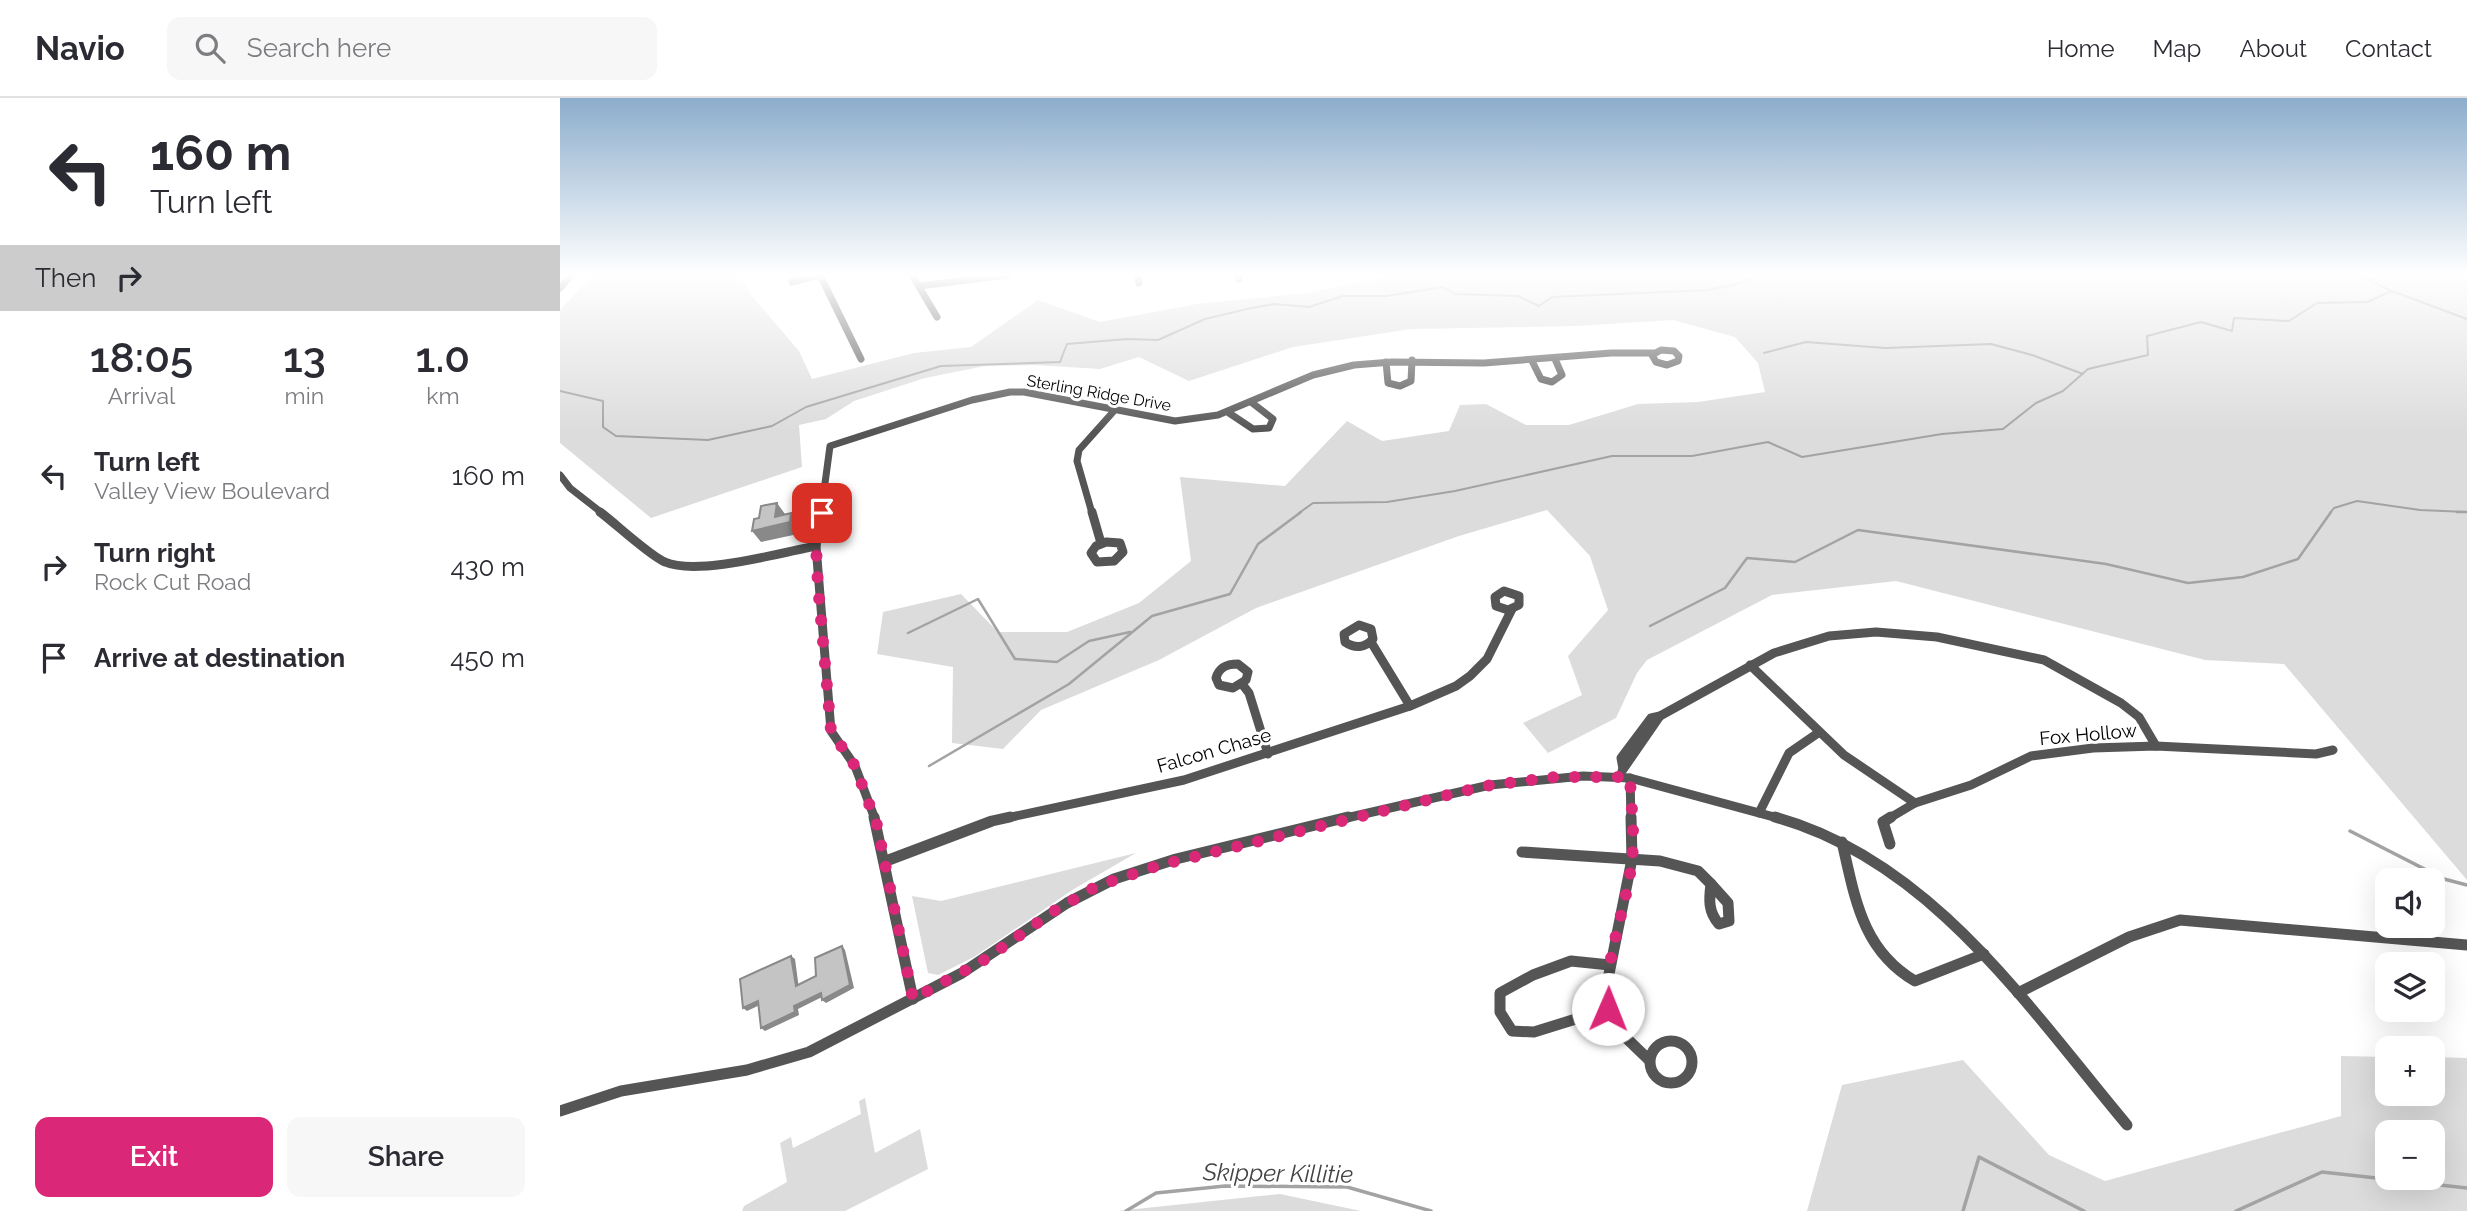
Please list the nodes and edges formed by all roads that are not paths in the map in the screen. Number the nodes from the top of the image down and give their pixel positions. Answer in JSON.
{"nodes":[{"id":1,"x":845,"y":327,"type":"edge"},
{"id":2,"x":1654,"y":352,"type":"dead end"},
{"id":3,"x":861,"y":359,"type":"dead end"},
{"id":4,"x":1555,"y":359,"type":"junction"},
{"id":5,"x":1412,"y":360,"type":"junction"},
{"id":6,"x":1532,"y":361,"type":"junction"},
{"id":7,"x":1386,"y":362,"type":"junction"},
{"id":8,"x":1251,"y":402,"type":"junction"},
{"id":9,"x":1113,"y":412,"type":"junction"},
{"id":10,"x":1229,"y":413,"type":"junction"},
{"id":11,"x":560,"y":475,"type":"edge"},
{"id":12,"x":1101,"y":543,"type":"dead end"},
{"id":13,"x":816,"y":546,"type":"junction"},
{"id":14,"x":1512,"y":609,"type":"dead end"},
{"id":15,"x":1371,"y":642,"type":"dead end"},
{"id":16,"x":1750,"y":665,"type":"junction"},
{"id":17,"x":1242,"y":684,"type":"dead end"},
{"id":18,"x":1410,"y":706,"type":"junction"},
{"id":19,"x":1818,"y":733,"type":"junction"},
{"id":20,"x":2157,"y":746,"type":"junction"},
{"id":21,"x":2333,"y":750,"type":"dead end"},
{"id":22,"x":1268,"y":754,"type":"junction"},
{"id":23,"x":1624,"y":774,"type":"junction"},
{"id":24,"x":1915,"y":803,"type":"junction"},
{"id":25,"x":1759,"y":813,"type":"junction"},
{"id":26,"x":1842,"y":842,"type":"junction"},
{"id":27,"x":1890,"y":844,"type":"dead end"},
{"id":28,"x":1522,"y":852,"type":"dead end"},
{"id":29,"x":1632,"y":859,"type":"junction"},
{"id":30,"x":886,"y":862,"type":"junction"},
{"id":31,"x":1711,"y":884,"type":"dead end"},
{"id":32,"x":2467,"y":945,"type":"edge"},
{"id":33,"x":1984,"y":954,"type":"junction"},
{"id":34,"x":1610,"y":965,"type":"junction"},
{"id":35,"x":2018,"y":993,"type":"junction"},
{"id":36,"x":913,"y":999,"type":"junction"},
{"id":37,"x":1608,"y":1009,"type":"junction"},
{"id":38,"x":1649,"y":1060,"type":"dead end"},
{"id":39,"x":560,"y":1111,"type":"edge"},
{"id":40,"x":2127,"y":1125,"type":"dead end"}],
"edges":[{"from":1,"to":3,"type":"street"},
{"from":2,"to":4,"type":"street","name":"Sterling Ridge Drive"},
{"from":4,"to":6,"type":"street","name":"Sterling Ridge Drive"},
{"from":4,"to":6,"type":"street"},
{"from":5,"to":6,"type":"street","name":"Sterling Ridge Drive"},
{"from":5,"to":7,"type":"street","name":"Sterling Ridge Drive"},
{"from":5,"to":7,"type":"street"},
{"from":7,"to":8,"type":"street","name":"Sterling Ridge Drive"},
{"from":8,"to":10,"type":"street","name":"Sterling Ridge Drive"},
{"from":8,"to":10,"type":"street"},
{"from":9,"to":10,"type":"street","name":"Sterling Ridge Drive"},
{"from":9,"to":12,"type":"street"},
{"from":9,"to":13,"type":"street","name":"Sterling Ridge Drive"},
{"from":11,"to":13,"type":"street"},
{"from":13,"to":30,"type":"street"},
{"from":14,"to":18,"type":"street","name":"Falcon Chase"},
{"from":15,"to":18,"type":"street"},
{"from":16,"to":19,"type":"street"},
{"from":16,"to":20,"type":"street"},
{"from":16,"to":23,"type":"street"},
{"from":17,"to":22,"type":"street"},
{"from":18,"to":22,"type":"street","name":"Falcon Chase"},
{"from":19,"to":24,"type":"street"},
{"from":19,"to":25,"type":"street"},
{"from":20,"to":21,"type":"street","name":"Fox Hollow"},
{"from":20,"to":24,"type":"street","name":"Fox Hollow"},
{"from":22,"to":30,"type":"street","name":"Falcon Chase"},
{"from":23,"to":25,"type":"street"},
{"from":23,"to":29,"type":"street"},
{"from":23,"to":36,"type":"street"},
{"from":24,"to":27,"type":"street","name":"Fox Hollow"},
{"from":25,"to":26,"type":"street"},
{"from":26,"to":33,"type":"street"},
{"from":26,"to":33,"type":"street"},
{"from":28,"to":29,"type":"street"},
{"from":29,"to":31,"type":"street"},
{"from":29,"to":34,"type":"street"},
{"from":30,"to":36,"type":"street"},
{"from":32,"to":35,"type":"street"},
{"from":33,"to":35,"type":"street"},
{"from":34,"to":37,"type":"street"},
{"from":34,"to":37,"type":"street"},
{"from":35,"to":40,"type":"street"},
{"from":36,"to":39,"type":"street"},
{"from":37,"to":38,"type":"street"}]}
